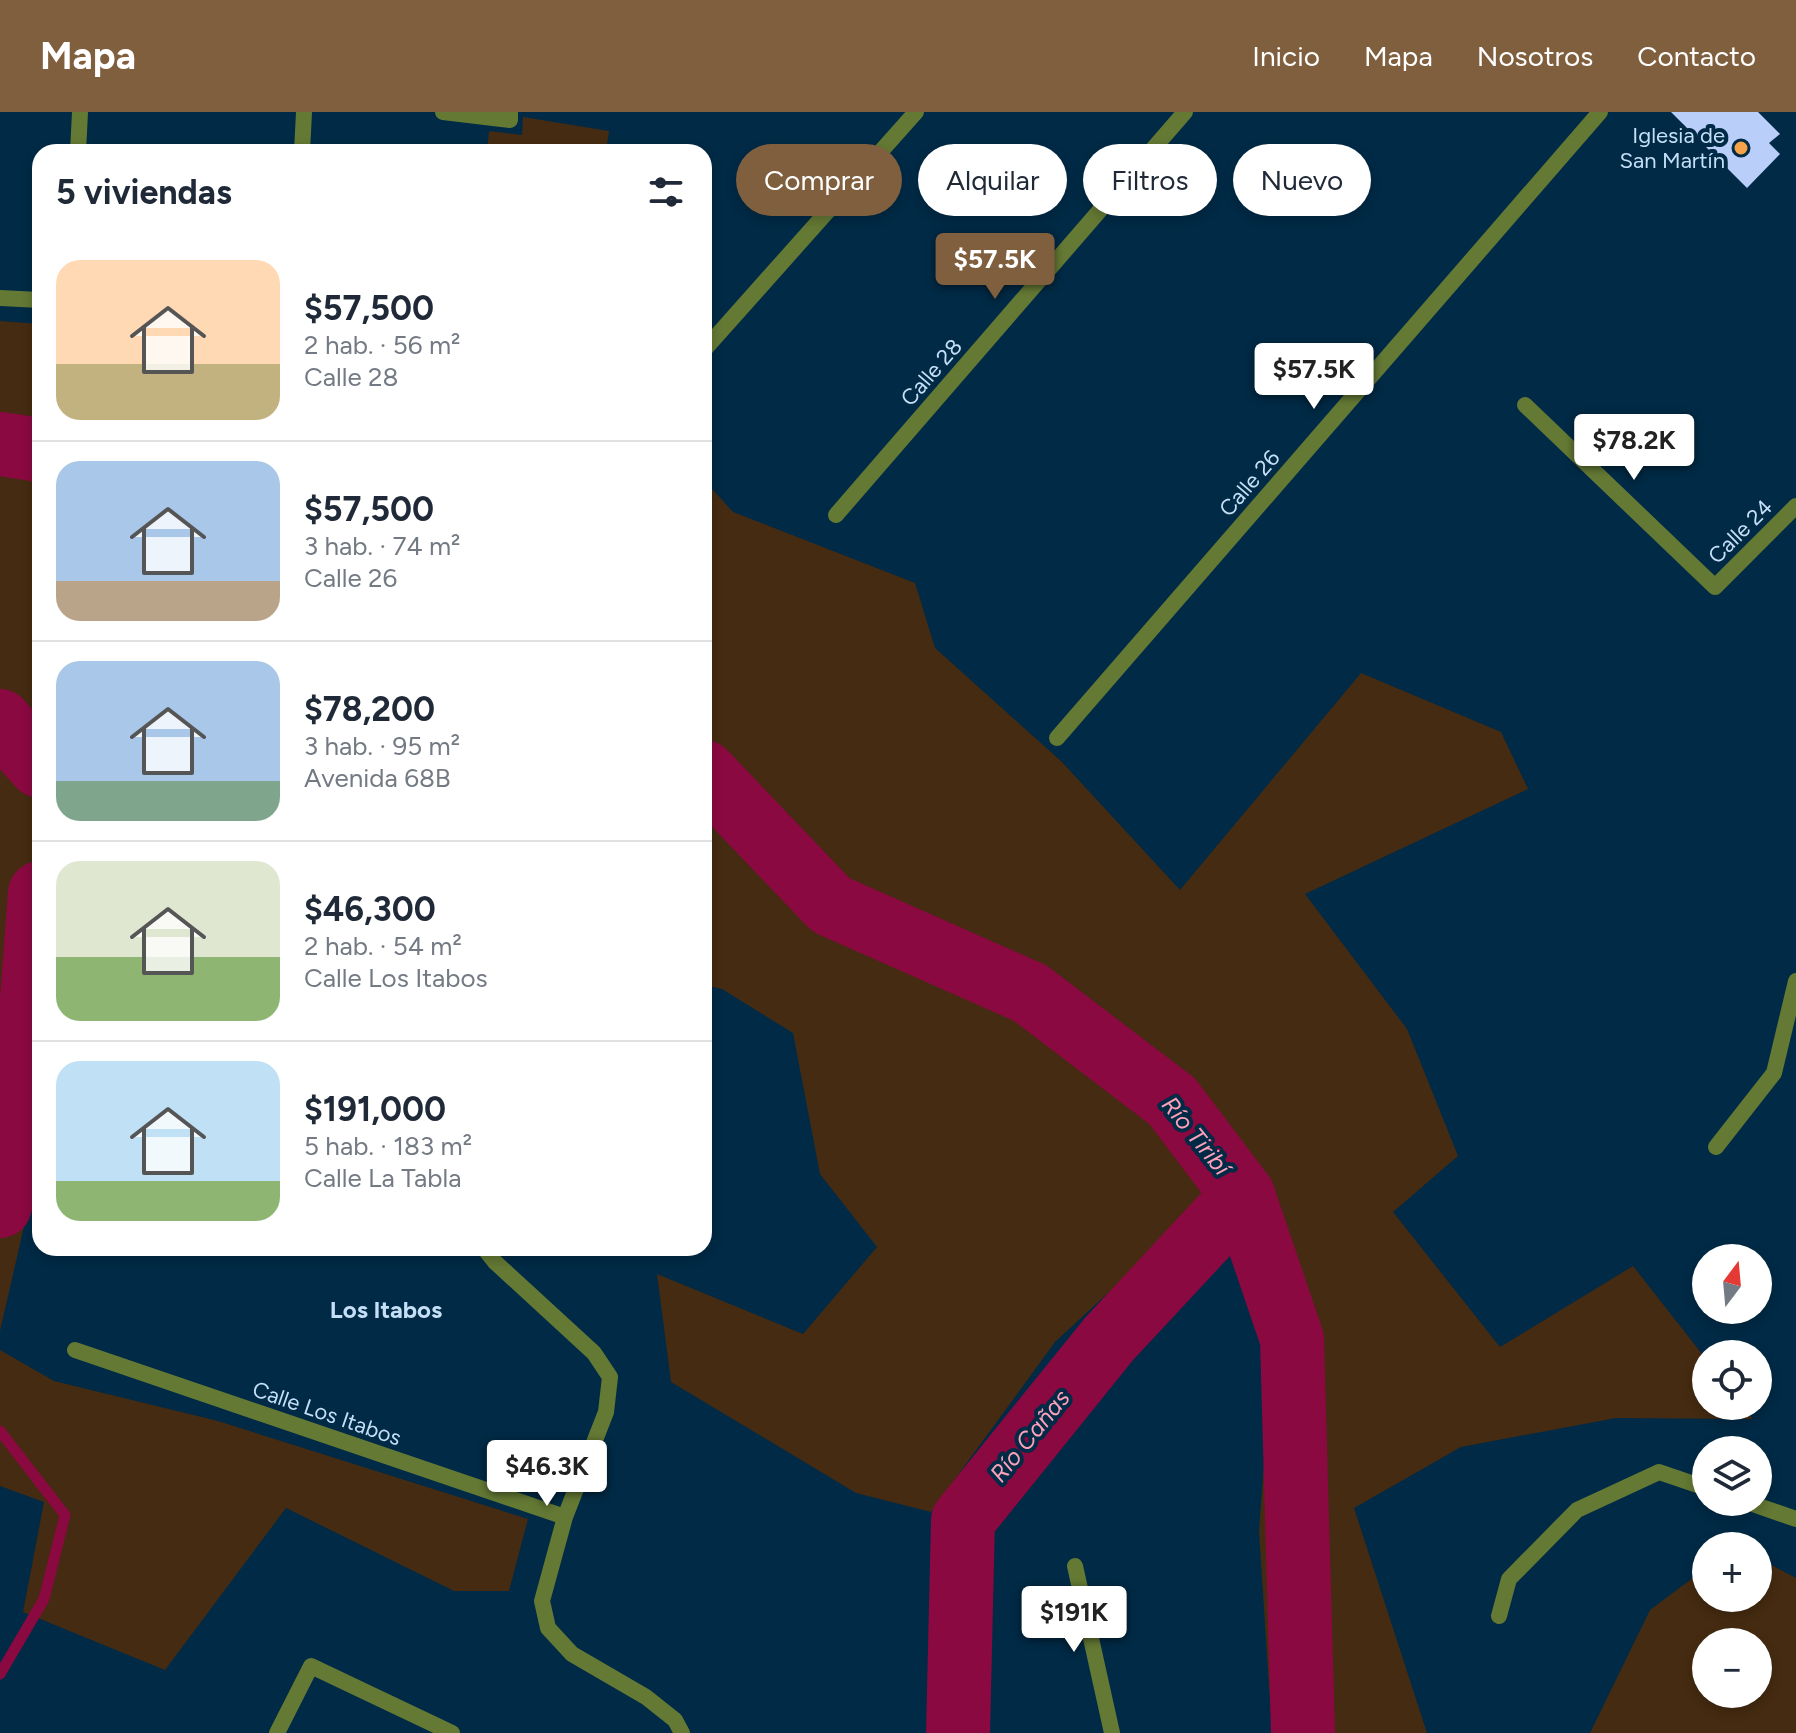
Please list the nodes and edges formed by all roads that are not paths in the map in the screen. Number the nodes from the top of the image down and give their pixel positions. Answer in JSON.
{"nodes":[{"id":1,"x":80,"y":112,"type":"edge"},
{"id":2,"x":304,"y":112,"type":"edge"},
{"id":3,"x":443,"y":112,"type":"edge"},
{"id":4,"x":916,"y":112,"type":"edge"},
{"id":5,"x":1185,"y":112,"type":"edge"},
{"id":6,"x":1594,"y":114,"type":"edge"},
{"id":7,"x":510,"y":116,"type":"edge"},
{"id":8,"x":78,"y":144,"type":"edge"},
{"id":9,"x":302,"y":144,"type":"edge"},
{"id":10,"x":0,"y":298,"type":"edge"},
{"id":11,"x":32,"y":300,"type":"edge"},
{"id":12,"x":712,"y":341,"type":"edge"},
{"id":13,"x":1525,"y":405,"type":"dead end"},
{"id":14,"x":1796,"y":506,"type":"edge"},
{"id":15,"x":836,"y":515,"type":"dead end"},
{"id":16,"x":1057,"y":738,"type":"dead end"},
{"id":17,"x":1796,"y":981,"type":"edge"},
{"id":18,"x":1716,"y":1147,"type":"dead end"},
{"id":19,"x":490,"y":1256,"type":"edge"},
{"id":20,"x":75,"y":1350,"type":"dead end"},
{"id":21,"x":1692,"y":1483,"type":"edge"},
{"id":22,"x":1772,"y":1511,"type":"edge"},
{"id":23,"x":565,"y":1517,"type":"junction"},
{"id":24,"x":1796,"y":1519,"type":"edge"},
{"id":25,"x":1075,"y":1566,"type":"dead end"},
{"id":26,"x":1499,"y":1616,"type":"dead end"},
{"id":27,"x":277,"y":1733,"type":"edge"},
{"id":28,"x":452,"y":1733,"type":"edge"},
{"id":29,"x":682,"y":1733,"type":"edge"},
{"id":30,"x":1112,"y":1733,"type":"edge"}],
"edges":[{"from":1,"to":8,"type":"street"},
{"from":2,"to":9,"type":"street"},
{"from":3,"to":7,"type":"street"},
{"from":4,"to":12,"type":"street"},
{"from":5,"to":15,"type":"street","name":"Calle 28"},
{"from":6,"to":16,"type":"street","name":"Calle 26"},
{"from":10,"to":11,"type":"street"},
{"from":13,"to":14,"type":"street","name":"Calle 24"},
{"from":17,"to":18,"type":"street"},
{"from":19,"to":23,"type":"street"},
{"from":20,"to":23,"type":"street","name":"Calle Los Itabos"},
{"from":21,"to":26,"type":"street"},
{"from":22,"to":24,"type":"street"},
{"from":23,"to":29,"type":"street"},
{"from":25,"to":30,"type":"street"},
{"from":27,"to":28,"type":"street"}]}
